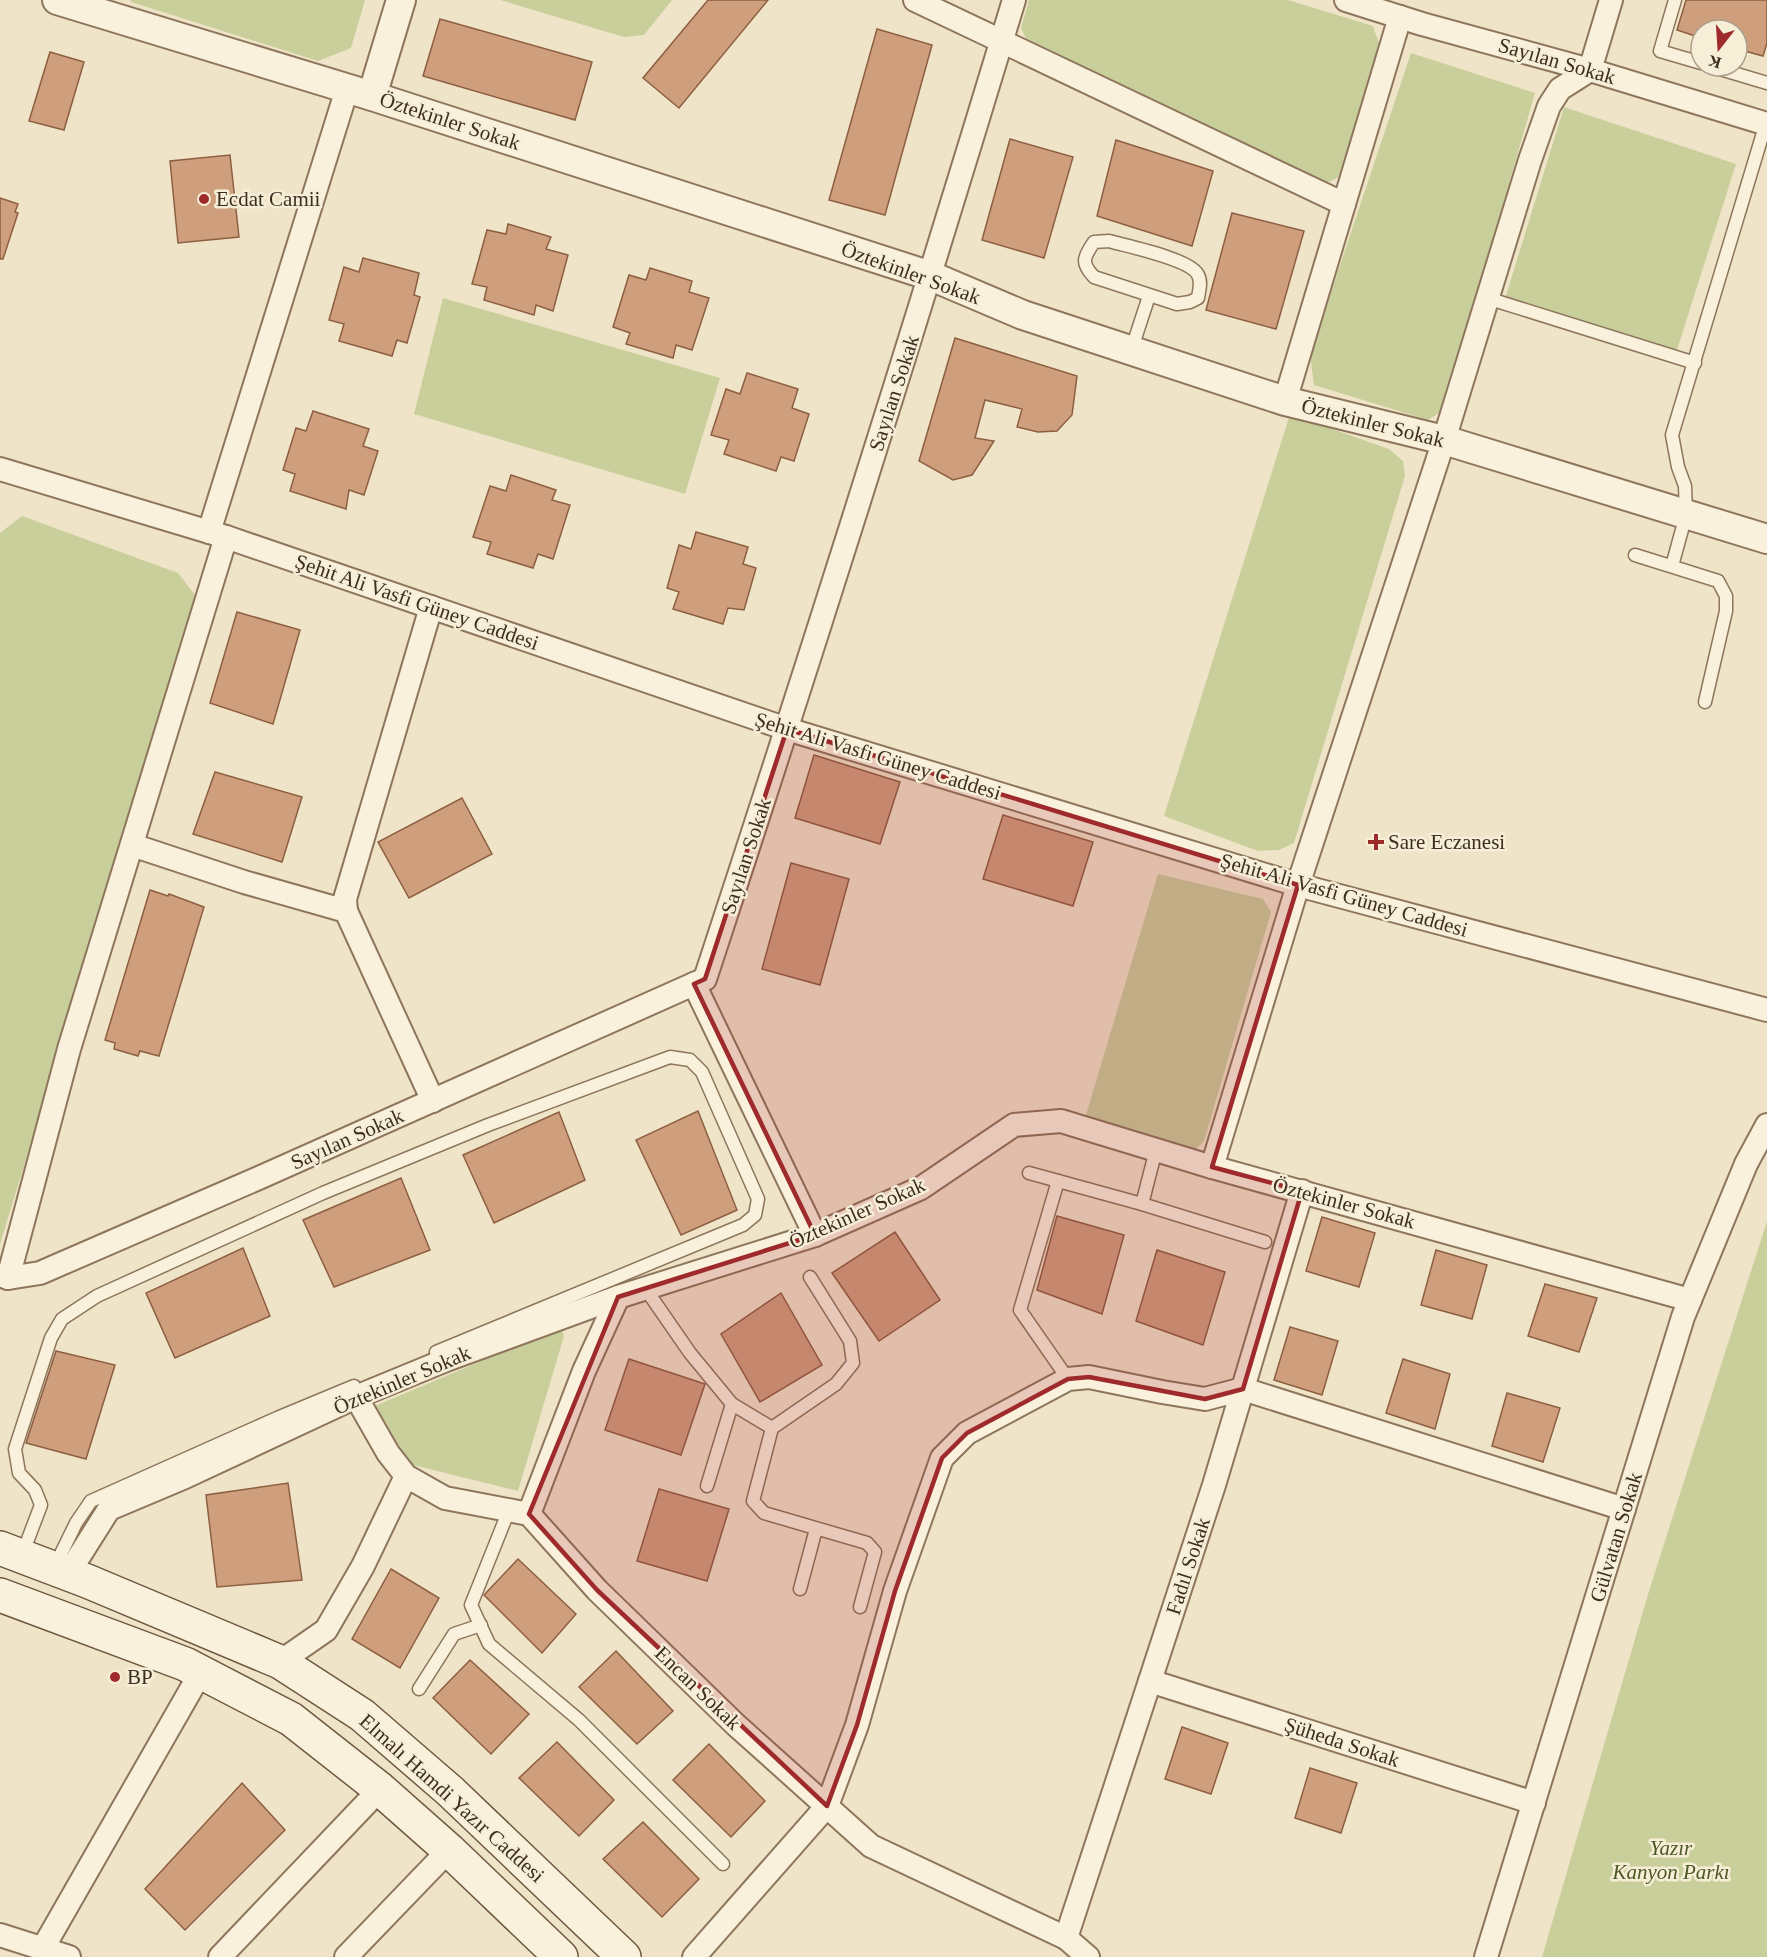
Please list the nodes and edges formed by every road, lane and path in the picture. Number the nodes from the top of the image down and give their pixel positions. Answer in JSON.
{"nodes":[{"id":1,"x":401,"y":0,"type":"edge"},
{"id":2,"x":915,"y":0,"type":"edge"},
{"id":3,"x":1014,"y":0,"type":"edge"},
{"id":4,"x":1346,"y":0,"type":"edge"},
{"id":5,"x":1611,"y":0,"type":"edge"},
{"id":6,"x":1675,"y":0,"type":"edge"},
{"id":7,"x":76,"y":3,"type":"edge"},
{"id":8,"x":1371,"y":4,"type":"edge"},
{"id":9,"x":1400,"y":17,"type":"junction"},
{"id":10,"x":1002,"y":41,"type":"junction"},
{"id":11,"x":1689,"y":60,"type":"edge"},
{"id":12,"x":1590,"y":70,"type":"junction"},
{"id":13,"x":1749,"y":78,"type":"edge"},
{"id":14,"x":1767,"y":83,"type":"edge"},
{"id":15,"x":360,"y":93,"type":"junction"},
{"id":16,"x":1767,"y":123,"type":"edge"},
{"id":17,"x":1344,"y":204,"type":"junction"},
{"id":18,"x":931,"y":276,"type":"junction"},
{"id":19,"x":1149,"y":296,"type":"junction"},
{"id":20,"x":1487,"y":298,"type":"junction"},
{"id":21,"x":1131,"y":351,"type":"junction"},
{"id":22,"x":1695,"y":363,"type":"junction"},
{"id":23,"x":1285,"y":400,"type":"junction"},
{"id":24,"x":1444,"y":440,"type":"junction"},
{"id":25,"x":0,"y":468,"type":"edge"},
{"id":26,"x":1686,"y":515,"type":"junction"},
{"id":27,"x":218,"y":534,"type":"junction"},
{"id":28,"x":1767,"y":539,"type":"edge"},
{"id":29,"x":1635,"y":555,"type":"dead end"},
{"id":30,"x":1672,"y":566,"type":"junction"},
{"id":31,"x":431,"y":607,"type":"junction"},
{"id":32,"x":1705,"y":702,"type":"dead end"},
{"id":33,"x":788,"y":729,"type":"junction"},
{"id":34,"x":132,"y":844,"type":"junction"},
{"id":35,"x":1298,"y":885,"type":"junction"},
{"id":36,"x":346,"y":911,"type":"junction"},
{"id":37,"x":694,"y":984,"type":"junction"},
{"id":38,"x":1767,"y":1010,"type":"edge"},
{"id":39,"x":433,"y":1101,"type":"junction"},
{"id":40,"x":1767,"y":1125,"type":"edge"},
{"id":41,"x":1156,"y":1150,"type":"junction"},
{"id":42,"x":1212,"y":1167,"type":"junction"},
{"id":43,"x":1029,"y":1173,"type":"dead end"},
{"id":44,"x":1058,"y":1181,"type":"junction"},
{"id":45,"x":1302,"y":1191,"type":"junction"},
{"id":46,"x":1142,"y":1204,"type":"junction"},
{"id":47,"x":815,"y":1236,"type":"junction"},
{"id":48,"x":1265,"y":1242,"type":"dead end"},
{"id":49,"x":4,"y":1276,"type":"edge"},
{"id":50,"x":810,"y":1278,"type":"dead end"},
{"id":51,"x":645,"y":1288,"type":"junction"},
{"id":52,"x":618,"y":1297,"type":"junction"},
{"id":53,"x":1690,"y":1300,"type":"junction"},
{"id":54,"x":1068,"y":1379,"type":"junction"},
{"id":55,"x":1243,"y":1389,"type":"junction"},
{"id":56,"x":356,"y":1397,"type":"junction"},
{"id":57,"x":732,"y":1404,"type":"junction"},
{"id":58,"x":772,"y":1428,"type":"junction"},
{"id":59,"x":406,"y":1476,"type":"junction"},
{"id":60,"x":707,"y":1486,"type":"dead end"},
{"id":61,"x":1624,"y":1509,"type":"junction"},
{"id":62,"x":519,"y":1512,"type":"junction"},
{"id":63,"x":816,"y":1529,"type":"junction"},
{"id":64,"x":11,"y":1552,"type":"edge"},
{"id":65,"x":61,"y":1571,"type":"junction"},
{"id":66,"x":800,"y":1589,"type":"dead end"},
{"id":67,"x":0,"y":1595,"type":"edge"},
{"id":68,"x":860,"y":1607,"type":"dead end"},
{"id":69,"x":481,"y":1625,"type":"junction"},
{"id":70,"x":280,"y":1662,"type":"junction"},
{"id":71,"x":201,"y":1672,"type":"junction"},
{"id":72,"x":1150,"y":1681,"type":"junction"},
{"id":73,"x":419,"y":1689,"type":"dead end"},
{"id":74,"x":380,"y":1789,"type":"junction"},
{"id":75,"x":1534,"y":1803,"type":"junction"},
{"id":76,"x":827,"y":1806,"type":"junction"},
{"id":77,"x":448,"y":1850,"type":"junction"},
{"id":78,"x":723,"y":1864,"type":"dead end"},
{"id":79,"x":0,"y":1935,"type":"edge"},
{"id":80,"x":1066,"y":1938,"type":"junction"},
{"id":81,"x":43,"y":1948,"type":"junction"},
{"id":82,"x":69,"y":1957,"type":"edge"},
{"id":83,"x":220,"y":1957,"type":"edge"},
{"id":84,"x":346,"y":1957,"type":"edge"},
{"id":85,"x":561,"y":1957,"type":"edge"},
{"id":86,"x":624,"y":1957,"type":"edge"},
{"id":87,"x":694,"y":1957,"type":"edge"},
{"id":88,"x":1088,"y":1957,"type":"edge"},
{"id":89,"x":1486,"y":1957,"type":"edge"}],
"edges":[{"from":1,"to":15,"type":"street"},
{"from":2,"to":10,"type":"street"},
{"from":3,"to":10,"type":"street","name":"Sayılan Sokak"},
{"from":4,"to":8,"type":"street","name":"Sayılan Sokak"},
{"from":5,"to":12,"type":"street"},
{"from":6,"to":11,"type":"lane"},
{"from":7,"to":15,"type":"street","name":"Öztekinler Sokak"},
{"from":8,"to":9,"type":"street","name":"Sayılan Sokak"},
{"from":9,"to":12,"type":"street","name":"Sayılan Sokak"},
{"from":9,"to":17,"type":"street"},
{"from":10,"to":17,"type":"street"},
{"from":10,"to":18,"type":"street","name":"Sayılan Sokak"},
{"from":12,"to":16,"type":"street","name":"Sayılan Sokak"},
{"from":12,"to":20,"type":"street"},
{"from":13,"to":14,"type":"lane"},
{"from":15,"to":18,"type":"street","name":"Öztekinler Sokak"},
{"from":15,"to":27,"type":"street"},
{"from":16,"to":22,"type":"lane"},
{"from":17,"to":23,"type":"street"},
{"from":18,"to":21,"type":"street","name":"Öztekinler Sokak"},
{"from":18,"to":33,"type":"street","name":"Sayılan Sokak"},
{"from":19,"to":19,"type":"lane"},
{"from":19,"to":21,"type":"lane"},
{"from":20,"to":22,"type":"lane"},
{"from":20,"to":24,"type":"street"},
{"from":21,"to":23,"type":"street","name":"Öztekinler Sokak"},
{"from":22,"to":26,"type":"lane"},
{"from":23,"to":24,"type":"street","name":"Öztekinler Sokak"},
{"from":24,"to":26,"type":"street","name":"Öztekinler Sokak"},
{"from":24,"to":35,"type":"street"},
{"from":25,"to":27,"type":"street","name":"Şehit Ali Vasfi Güney Caddesi"},
{"from":26,"to":28,"type":"street","name":"Öztekinler Sokak"},
{"from":26,"to":30,"type":"lane"},
{"from":27,"to":31,"type":"street","name":"Şehit Ali Vasfi Güney Caddesi"},
{"from":27,"to":34,"type":"street"},
{"from":29,"to":30,"type":"lane"},
{"from":30,"to":32,"type":"lane"},
{"from":31,"to":33,"type":"street","name":"Şehit Ali Vasfi Güney Caddesi"},
{"from":31,"to":36,"type":"street"},
{"from":33,"to":35,"type":"street","name":"Şehit Ali Vasfi Güney Caddesi"},
{"from":33,"to":37,"type":"street","name":"Sayılan Sokak"},
{"from":34,"to":36,"type":"street"},
{"from":34,"to":49,"type":"street"},
{"from":35,"to":38,"type":"street","name":"Şehit Ali Vasfi Güney Caddesi"},
{"from":35,"to":42,"type":"street"},
{"from":36,"to":39,"type":"street"},
{"from":37,"to":39,"type":"street","name":"Sayılan Sokak"},
{"from":37,"to":47,"type":"street"},
{"from":39,"to":49,"type":"street","name":"Sayılan Sokak"},
{"from":40,"to":53,"type":"street","name":"Gülvatan Sokak"},
{"from":41,"to":42,"type":"street","name":"Öztekinler Sokak"},
{"from":41,"to":46,"type":"lane"},
{"from":41,"to":47,"type":"street","name":"Öztekinler Sokak"},
{"from":42,"to":45,"type":"street","name":"Öztekinler Sokak"},
{"from":43,"to":44,"type":"lane"},
{"from":44,"to":46,"type":"lane"},
{"from":44,"to":54,"type":"lane"},
{"from":45,"to":53,"type":"street","name":"Öztekinler Sokak"},
{"from":45,"to":55,"type":"street","name":"Fadıl Sokak"},
{"from":46,"to":48,"type":"lane"},
{"from":47,"to":51,"type":"street","name":"Öztekinler Sokak"},
{"from":50,"to":58,"type":"lane"},
{"from":51,"to":52,"type":"street","name":"Öztekinler Sokak"},
{"from":51,"to":57,"type":"lane"},
{"from":52,"to":56,"type":"street","name":"Öztekinler Sokak"},
{"from":52,"to":62,"type":"street"},
{"from":53,"to":61,"type":"street","name":"Gülvatan Sokak"},
{"from":54,"to":55,"type":"street"},
{"from":54,"to":76,"type":"street"},
{"from":55,"to":61,"type":"street"},
{"from":55,"to":72,"type":"street","name":"Fadıl Sokak"},
{"from":56,"to":59,"type":"street"},
{"from":56,"to":65,"type":"street","name":"Öztekinler Sokak"},
{"from":57,"to":58,"type":"lane"},
{"from":57,"to":60,"type":"lane"},
{"from":58,"to":63,"type":"lane"},
{"from":59,"to":62,"type":"street"},
{"from":59,"to":70,"type":"street"},
{"from":61,"to":75,"type":"street","name":"Gülvatan Sokak"},
{"from":62,"to":69,"type":"lane"},
{"from":62,"to":76,"type":"street","name":"Encan Sokak"},
{"from":63,"to":66,"type":"lane"},
{"from":63,"to":68,"type":"lane"},
{"from":64,"to":65,"type":"main road","name":"Elmalı Hamdi Yazır Caddesi"},
{"from":64,"to":65,"type":"lane"},
{"from":65,"to":70,"type":"main road","name":"Elmalı Hamdi Yazır Caddesi"},
{"from":67,"to":71,"type":"main road","name":"Elmalı Hamdi Yazır Caddesi"},
{"from":69,"to":73,"type":"lane"},
{"from":69,"to":78,"type":"lane"},
{"from":70,"to":86,"type":"main road","name":"Elmalı Hamdi Yazır Caddesi"},
{"from":71,"to":74,"type":"main road","name":"Elmalı Hamdi Yazır Caddesi"},
{"from":71,"to":81,"type":"street"},
{"from":72,"to":75,"type":"street","name":"Şüheda Sokak"},
{"from":72,"to":80,"type":"street","name":"Fadıl Sokak"},
{"from":74,"to":77,"type":"main road","name":"Elmalı Hamdi Yazır Caddesi"},
{"from":74,"to":83,"type":"street"},
{"from":75,"to":89,"type":"street","name":"Gülvatan Sokak"},
{"from":76,"to":80,"type":"street","name":"Encan Sokak"},
{"from":76,"to":87,"type":"street"},
{"from":77,"to":84,"type":"street"},
{"from":77,"to":85,"type":"main road","name":"Elmalı Hamdi Yazır Caddesi"},
{"from":79,"to":81,"type":"street"},
{"from":80,"to":88,"type":"street","name":"Encan Sokak"},
{"from":81,"to":82,"type":"street"}]}
